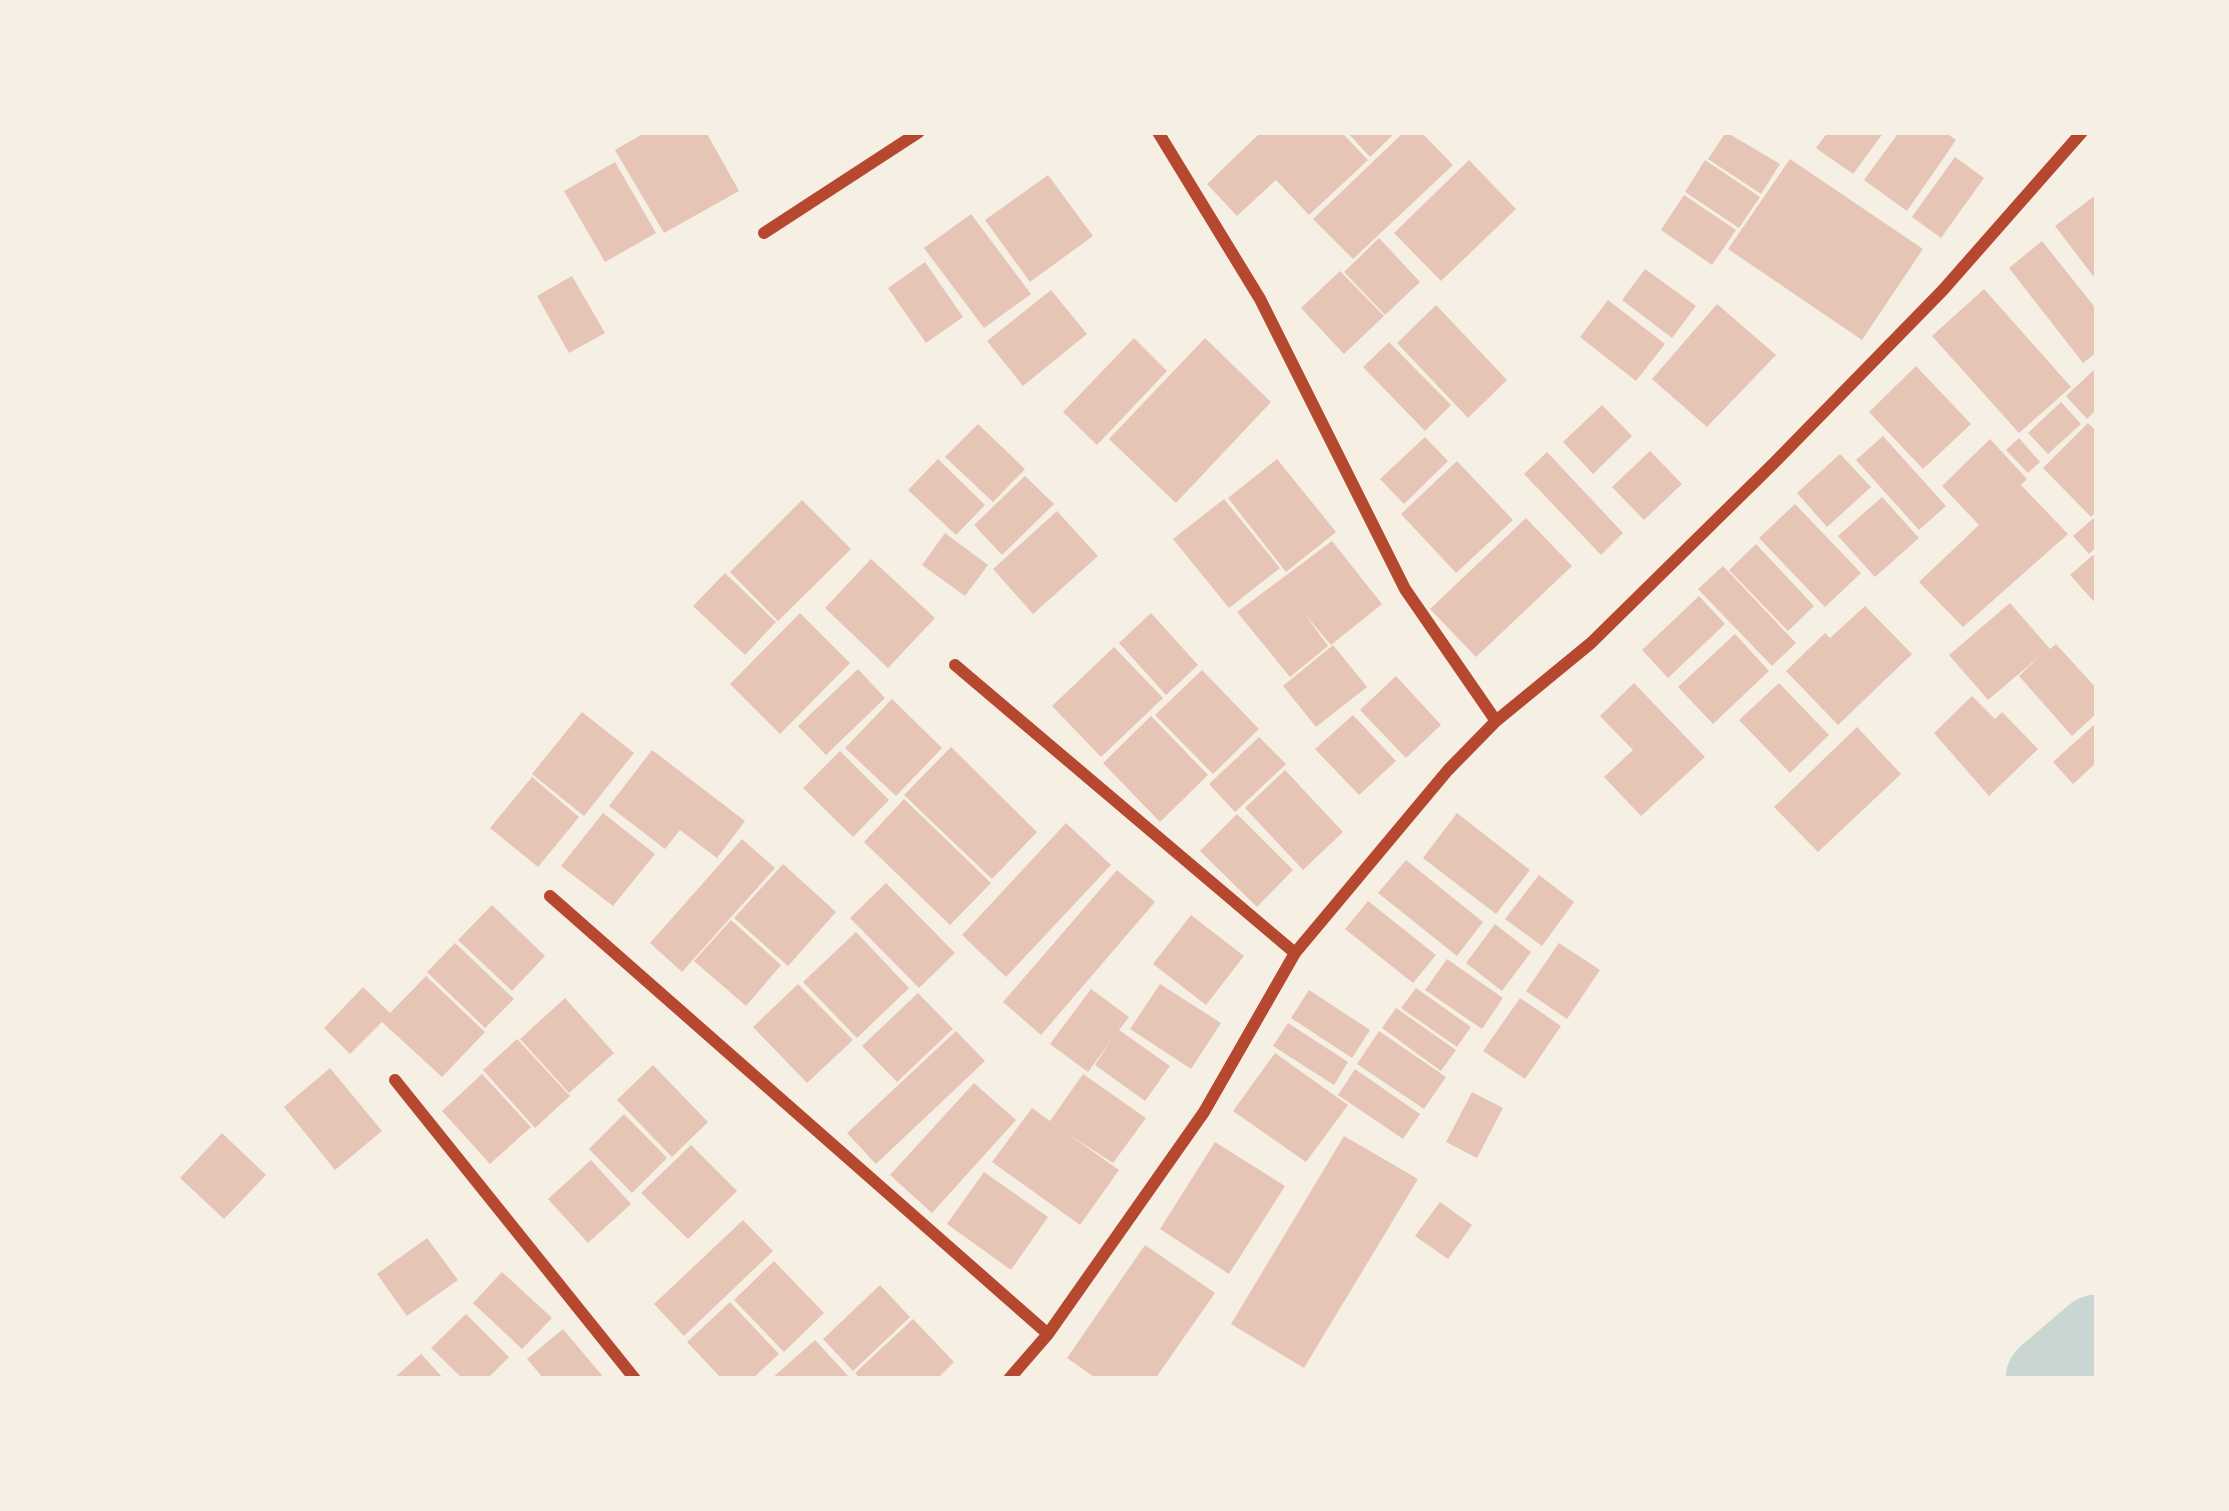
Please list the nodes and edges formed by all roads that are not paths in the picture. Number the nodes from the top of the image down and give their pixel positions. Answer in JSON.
{"nodes":[{"id":1,"x":919,"y":132,"type":"edge"},
{"id":2,"x":1158,"y":132,"type":"edge"},
{"id":3,"x":2083,"y":132,"type":"edge"},
{"id":4,"x":764,"y":232,"type":"dead end"},
{"id":5,"x":956,"y":665,"type":"dead end"},
{"id":6,"x":1496,"y":722,"type":"junction"},
{"id":7,"x":550,"y":896,"type":"dead end"},
{"id":8,"x":1295,"y":953,"type":"junction"},
{"id":9,"x":395,"y":1080,"type":"dead end"},
{"id":10,"x":1048,"y":1334,"type":"junction"},
{"id":11,"x":635,"y":1379,"type":"edge"},
{"id":12,"x":1009,"y":1379,"type":"edge"}],
"edges":[{"from":1,"to":4,"type":"street"},
{"from":2,"to":6,"type":"street"},
{"from":3,"to":6,"type":"street"},
{"from":5,"to":8,"type":"street"},
{"from":6,"to":8,"type":"street"},
{"from":7,"to":10,"type":"street"},
{"from":8,"to":10,"type":"street"},
{"from":9,"to":11,"type":"street"},
{"from":10,"to":12,"type":"street"}]}
